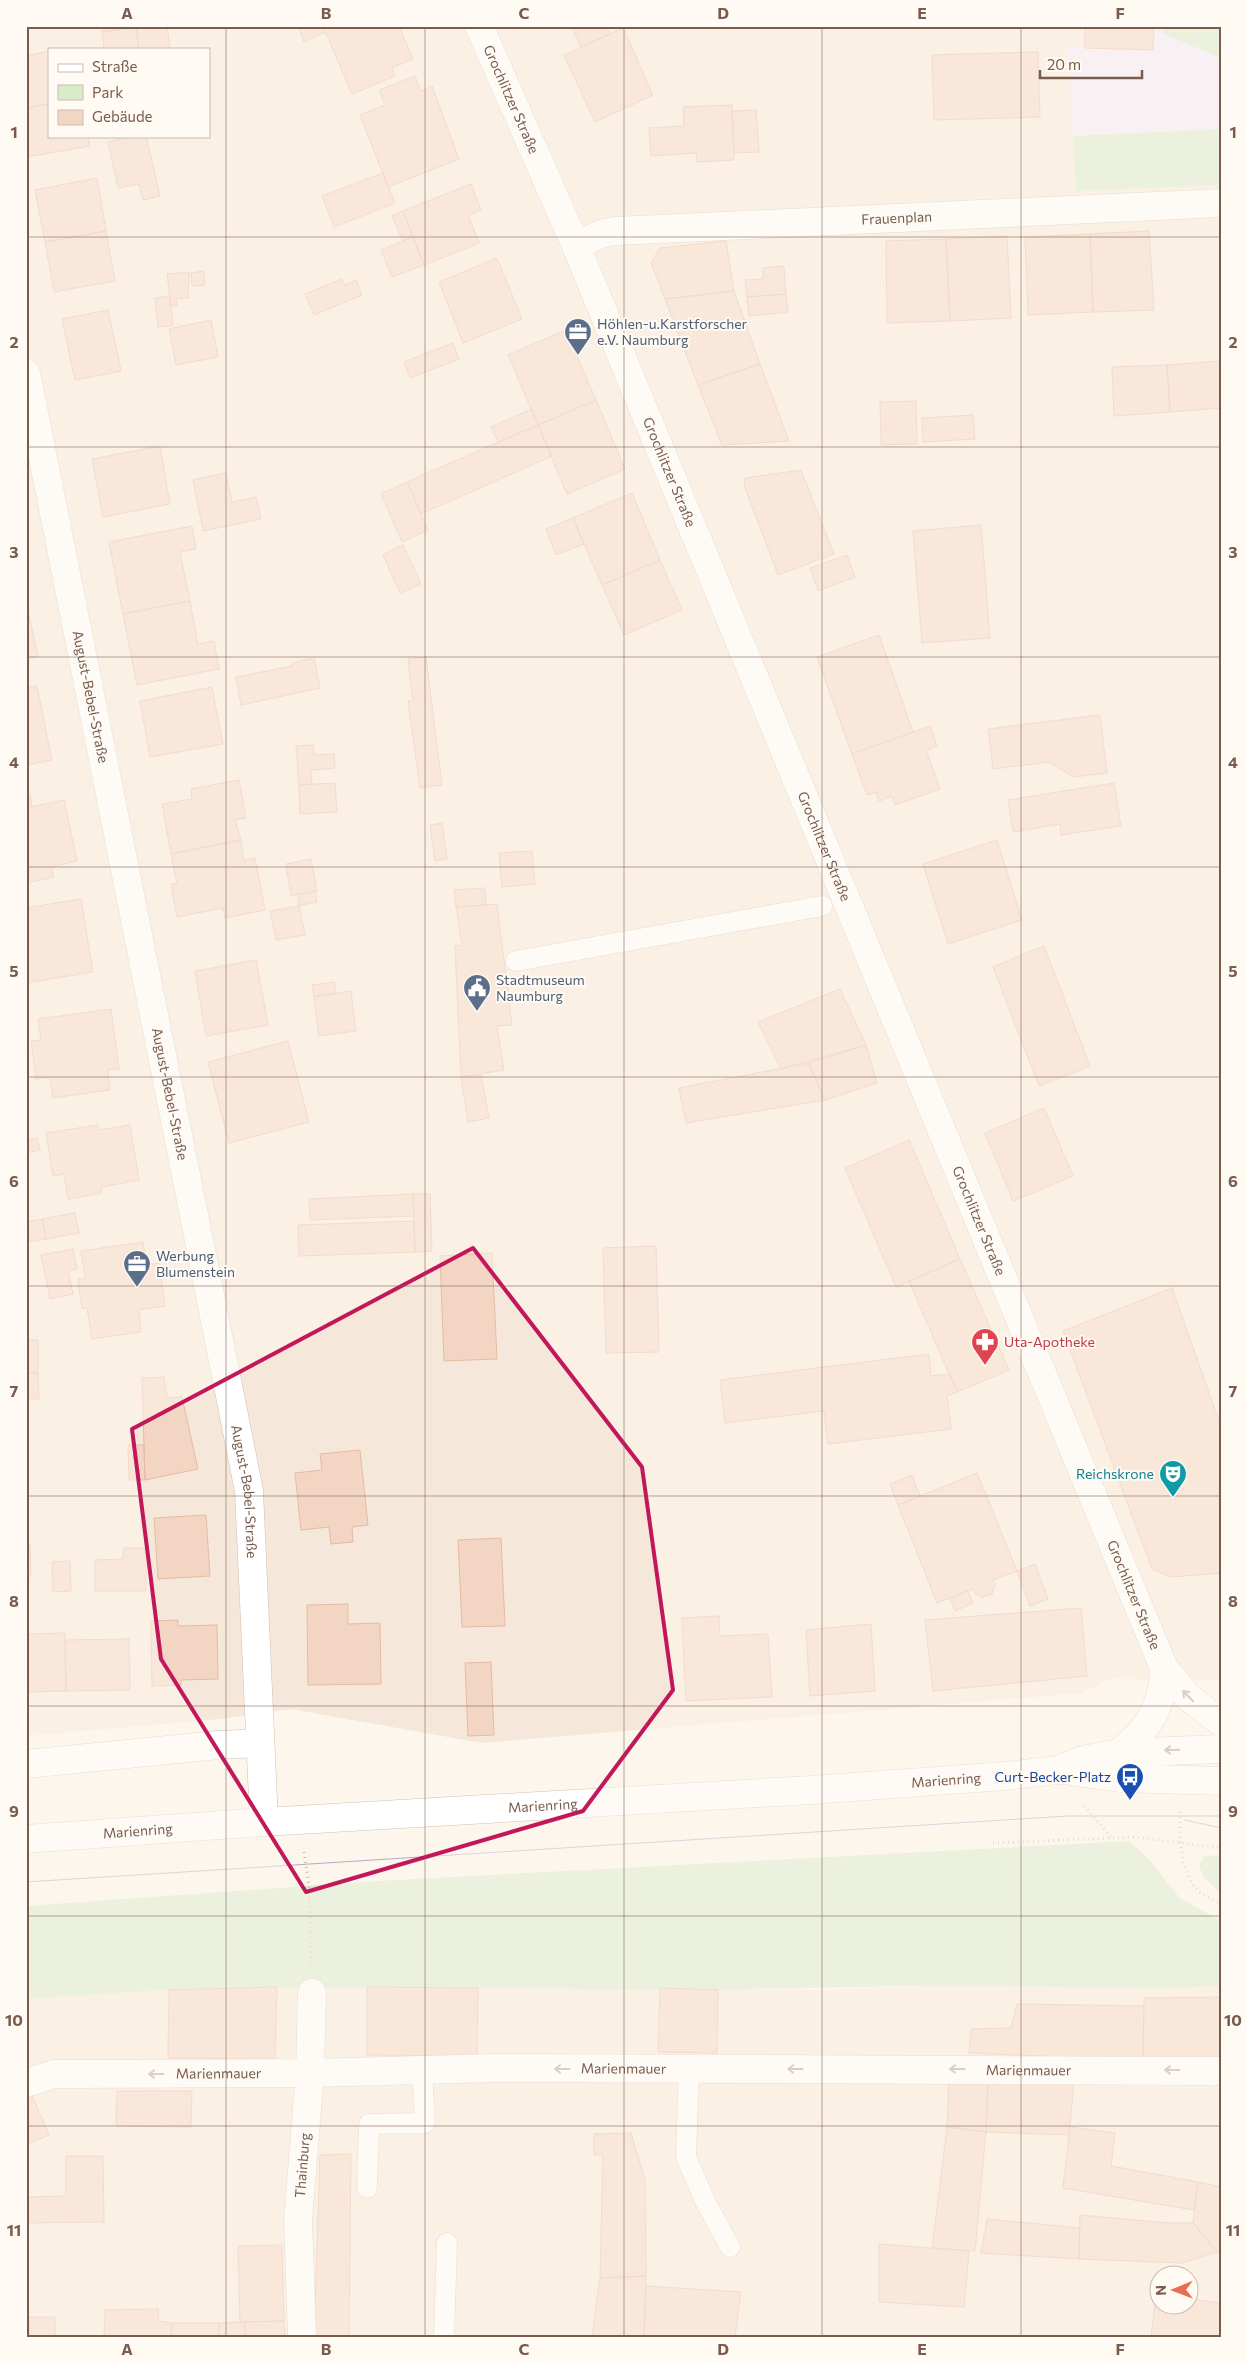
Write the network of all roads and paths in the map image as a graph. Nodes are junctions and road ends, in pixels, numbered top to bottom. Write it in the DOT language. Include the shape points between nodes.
graph roads {
  1 [pos="479,26"];
  2 [pos="1221,203"];
  3 [pos="576,246"];
  4 [pos="26,372"];
  5 [pos="822,906"];
  6 [pos="516,961"];
  7 [pos="1164,1668"];
  8 [pos="1218,1721"];
  9 [pos="260,1743"];
  10 [pos="1221,1749"];
  11 [pos="1119,1753"];
  12 [pos="26,1764"];
  13 [pos="1058,1770"];
  14 [pos="1221,1781"];
  15 [pos="264,1822"];
  16 [pos="26,1839"];
  17 [pos="1180,1842"];
  18 [pos="993,1843"];
  19 [pos="1221,1848"];
  20 [pos="307,1880"];
  21 [pos="1221,1904"];
  22 [pos="312,1993"];
  23 [pos="689,2069"];
  24 [pos="422,2070"];
  25 [pos="1221,2070"];
  26 [pos="310,2073"];
  27 [pos="26,2084"];
  28 [pos="367,2188"];
  29 [pos="447,2242"];
  30 [pos="730,2247"];
  31 [pos="302,2337"];
  32 [pos="444,2337"];
  1 -- 3 [label="street, Grochlitzer Straße"];
  2 -- 3 [label="street, Frauenplan" via="615,231"];
  3 -- 7 [label="street, Grochlitzer Straße"];
  4 -- 9 [label="street, August-Bebel-Straße" via="249,1491"];
  5 -- 6 [label="lane"];
  8 -- 7 [label="street, Grochlitzer Straße, one-way" via="1189,1698"];
  7 -- 11 [label="street, Grochlitzer Straße" via="1161,1696 1154,1714 1142,1732"];
  9 -- 12 [label="street"];
  9 -- 15 [label="street, August-Bebel-Straße"];
  10 -- 11 [label="street, one-way"];
  11 -- 13 [label="street" via="1083,1760"];
  13 -- 14 [label="street" via="1120,1778"];
  13 -- 15 [label="street, Marienring" via="812,1790"];
  15 -- 16 [label="street, Marienring"];
  17 -- 18 [label="path" via="1135,1837"];
  17 -- 19 [label="path"];
  17 -- 21 [label="path" via="1189,1876 1197,1890"];
  20 -- 22 [label="path"];
  22 -- 26 [label="street, Thainburg"];
  23 -- 24 [label="street, Marienmauer, one-way"];
  25 -- 23 [label="street, Marienmauer, one-way"];
  23 -- 30 [label="lane" via="686,2156"];
  24 -- 26 [label="street, Marienmauer"];
  24 -- 28 [label="lane" via="425,2123 369,2124"];
  26 -- 27 [label="street, Marienmauer, one-way" via="54,2074"];
  26 -- 31 [label="street, Thainburg" via="298,2218"];
  29 -- 32 [label="lane"];
}
